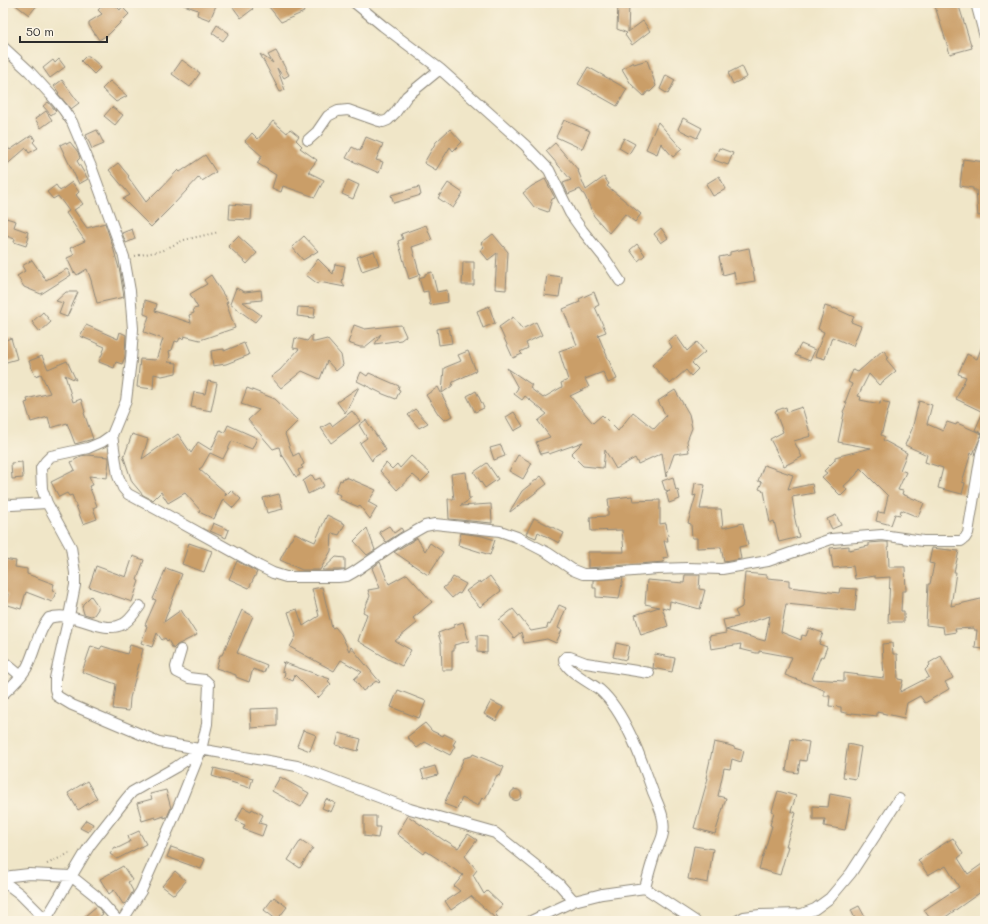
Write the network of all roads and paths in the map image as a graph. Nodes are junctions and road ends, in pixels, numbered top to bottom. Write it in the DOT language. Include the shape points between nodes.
graph roads {
  1 [pos="355,3"];
  2 [pos="976,3"];
  3 [pos="985,37"];
  4 [pos="3,47"];
  5 [pos="440,69"];
  6 [pos="308,140"];
  7 [pos="219,232"];
  8 [pos="124,257"];
  9 [pos="620,281"];
  10 [pos="112,435"];
  11 [pos="985,441"];
  12 [pos="47,503"];
  13 [pos="3,504"];
  14 [pos="140,606"];
  15 [pos="69,616"];
  16 [pos="181,650"];
  17 [pos="3,661"];
  18 [pos="649,673"];
  19 [pos="21,676"];
  20 [pos="3,694"];
  21 [pos="201,750"];
  22 [pos="899,799"];
  23 [pos="90,845"];
  24 [pos="46,865"];
  25 [pos="71,876"];
  26 [pos="3,878"];
  27 [pos="3,881"];
  28 [pos="645,888"];
  29 [pos="574,901"];
  30 [pos="46,920"];
  31 [pos="118,921"];
  32 [pos="122,921"];
  33 [pos="531,921"];
  34 [pos="695,921"];
  35 [pos="737,921"];
  1 -- 5 [label="street"];
  2 -- 3 [label="street"];
  4 -- 8 [label="street" via="64,109 72,122"];
  5 -- 6 [label="street" via="407,96 388,120 378,121 348,110 338,111 328,116"];
  5 -- 9 [label="street" via="525,145 548,170 570,213"];
  7 -- 8 [label="path" via="184,240 161,251"];
  8 -- 10 [label="street" via="133,329 131,360 126,400"];
  10 -- 11 [label="street" via="118,476 123,488 132,497 273,573 286,576 338,577 347,576 402,539 425,526 435,524 500,531 548,553 583,574 687,568 722,569 768,561 831,539 882,535 923,541 961,541 968,533"];
  10 -- 12 [label="street" via="94,446 51,456 46,461 41,470 42,489"];
  12 -- 13 [label="street"];
  12 -- 15 [label="street" via="72,553 75,584"];
  14 -- 15 [label="street" via="127,622 111,627"];
  15 -- 19 [label="street" via="51,617 48,620"];
  15 -- 21 [label="street" via="55,678 57,696 152,740"];
  16 -- 21 [label="street" via="177,672 189,678 205,680 209,684 207,724"];
  17 -- 19 [label="street"];
  18 -- 28 [label="street" via="586,663 570,657 564,659 570,670 600,690 622,720 635,745 662,818 663,832"];
  19 -- 20 [label="street"];
  21 -- 23 [label="street" via="132,792"];
  21 -- 29 [label="street" via="297,766 410,809 495,834 559,884"];
  21 -- 32 [label="street" via="141,891"];
  22 -- 35 [label="street" via="851,873 830,898 815,909 802,914 760,915 744,917"];
  23 -- 24 [label="path"];
  23 -- 25 [label="street"];
  25 -- 26 [label="street" via="29,874"];
  25 -- 30 [label="street"];
  25 -- 31 [label="street" via="96,896"];
  27 -- 30 [label="street"];
  28 -- 29 [label="street"];
  28 -- 34 [label="street"];
  29 -- 33 [label="street"];
}
